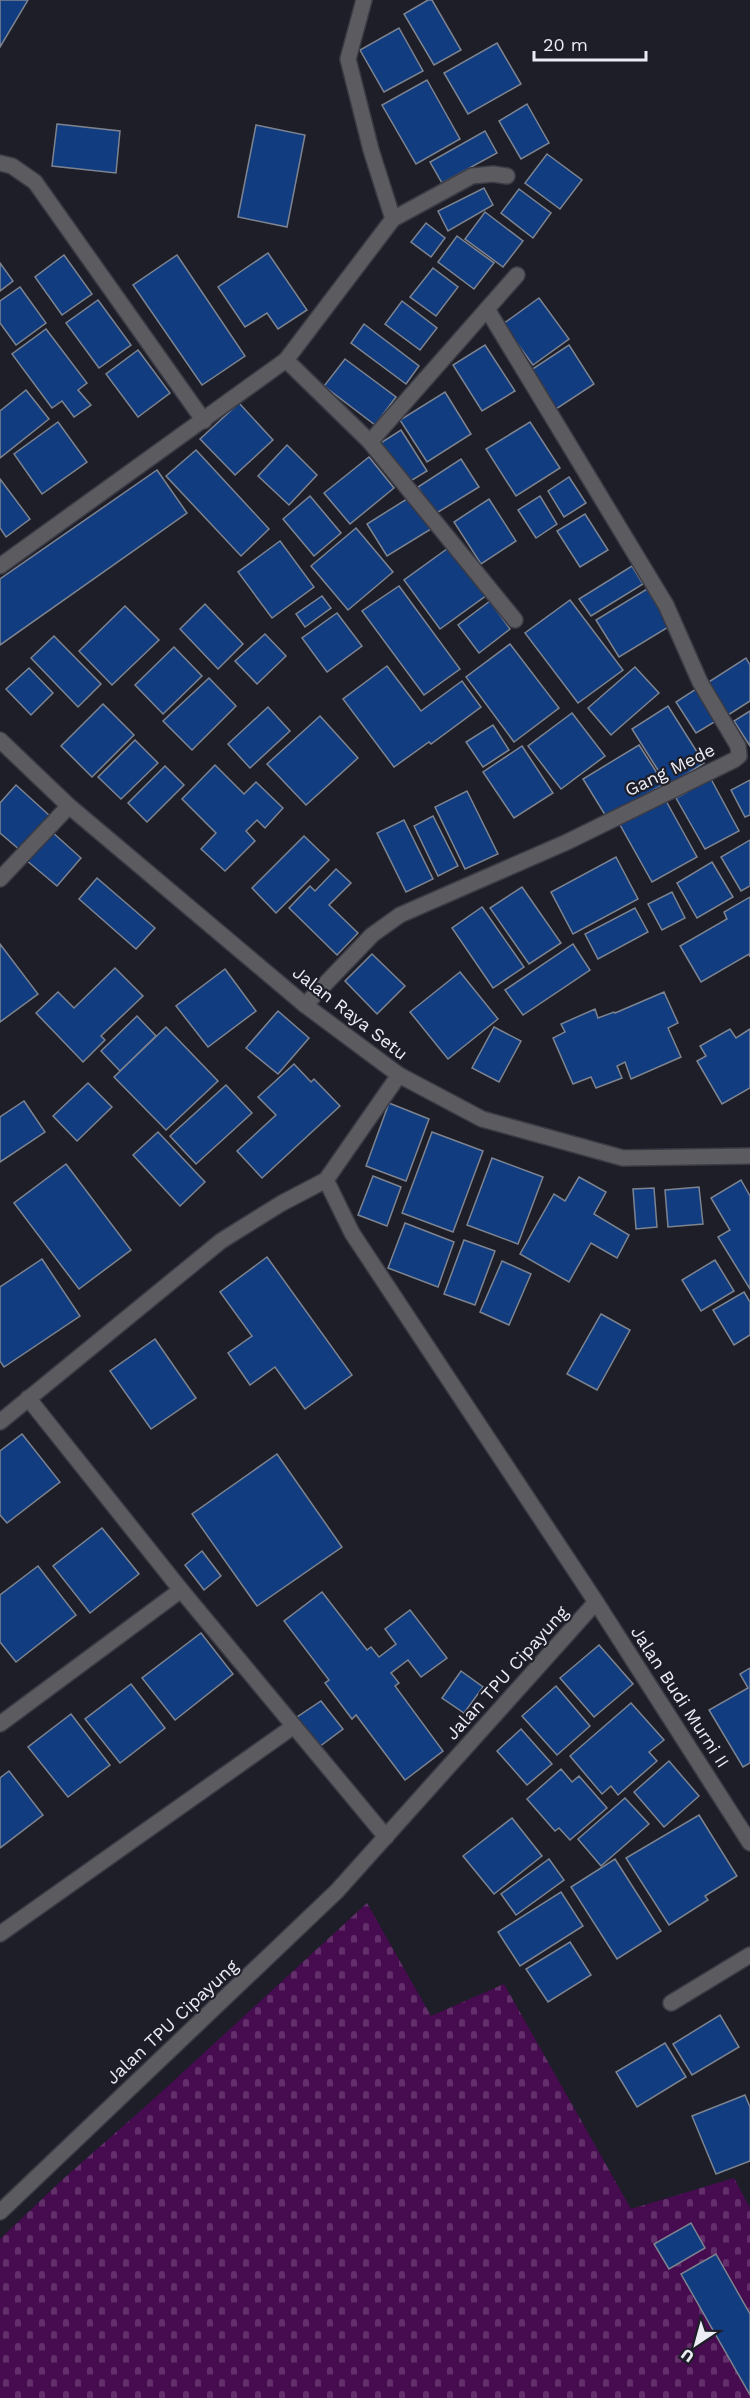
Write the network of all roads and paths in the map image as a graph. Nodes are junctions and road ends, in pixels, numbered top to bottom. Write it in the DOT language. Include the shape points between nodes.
graph roads {
  1 [pos="364,0"];
  2 [pos="0,163"];
  3 [pos="507,176"];
  4 [pos="393,219"];
  5 [pos="517,275"];
  6 [pos="487,309"];
  7 [pos="286,360"];
  8 [pos="204,421"];
  9 [pos="370,442"];
  10 [pos="0,566"];
  11 [pos="515,620"];
  12 [pos="0,740"];
  13 [pos="69,806"];
  14 [pos="0,879"];
  15 [pos="305,1005"];
  16 [pos="399,1075"];
  17 [pos="750,1156"];
  18 [pos="326,1180"];
  19 [pos="28,1398"];
  20 [pos="0,1422"];
  21 [pos="181,1590"];
  22 [pos="596,1602"];
  23 [pos="0,1724"];
  24 [pos="294,1725"];
  25 [pos="386,1837"];
  26 [pos="750,1843"];
  27 [pos="0,1934"];
  28 [pos="750,1955"];
  29 [pos="671,2003"];
  30 [pos="0,2212"];
  1 -- 4 [label="street" via="348,59"];
  2 -- 8 [label="street" via="12,166 35,182"];
  3 -- 4 [label="street" via="472,176"];
  4 -- 7 [label="street"];
  5 -- 6 [label="street"];
  6 -- 9 [label="street"];
  6 -- 15 [label="street, Gang Mede" via="666,605 700,682 738,746 739,756 567,842 400,915 372,935"];
  7 -- 8 [label="street"];
  7 -- 9 [label="street"];
  8 -- 10 [label="street"];
  9 -- 11 [label="street"];
  12 -- 13 [label="street, Jalan Raya Setu"];
  13 -- 14 [label="street"];
  13 -- 15 [label="street, Jalan Raya Setu"];
  15 -- 16 [label="street, Jalan Raya Setu"];
  16 -- 17 [label="street, Jalan Raya Setu" via="482,1119 623,1158"];
  16 -- 18 [label="street"];
  18 -- 19 [label="street" via="221,1241"];
  18 -- 22 [label="street" via="352,1233"];
  19 -- 20 [label="street"];
  19 -- 21 [label="street"];
  21 -- 23 [label="street"];
  21 -- 24 [label="street"];
  22 -- 25 [label="street, Jalan TPU Cipayung"];
  22 -- 26 [label="street, Jalan Budi Murni II"];
  24 -- 25 [label="street"];
  24 -- 27 [label="street"];
  25 -- 30 [label="street, Jalan TPU Cipayung" via="338,1891"];
  28 -- 29 [label="street"];
}
